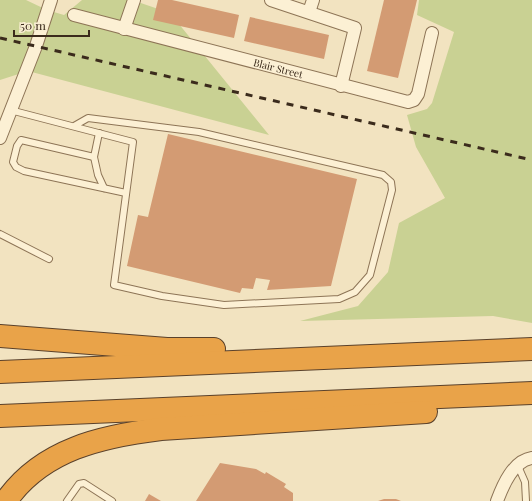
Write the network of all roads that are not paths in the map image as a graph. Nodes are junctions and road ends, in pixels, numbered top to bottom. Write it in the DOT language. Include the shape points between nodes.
graph roads {
  1 [pos="51,0"];
  2 [pos="134,0"];
  3 [pos="271,0"];
  4 [pos="312,0"];
  5 [pos="308,12"];
  6 [pos="74,16"];
  7 [pos="124,30"];
  8 [pos="432,33"];
  9 [pos="341,86"];
  10 [pos="10,110"];
  11 [pos="2,125"];
  12 [pos="74,126"];
  13 [pos="99,133"];
  14 [pos="0,138"];
  15 [pos="94,157"];
  16 [pos="104,188"];
  17 [pos="126,193"];
  18 [pos="0,234"];
  19 [pos="49,259"];
  20 [pos="0,336"];
  21 [pos="532,349"];
  22 [pos="267,361"];
  23 [pos="0,372"];
  24 [pos="532,393"];
  25 [pos="490,395"];
  26 [pos="0,416"];
  27 [pos="532,458"];
  28 [pos="518,466"];
  29 [pos="6,501"];
  30 [pos="67,501"];
  31 [pos="112,501"];
  32 [pos="497,501"];
  33 [pos="526,501"];
  1 -- 10 [label="street" via="36,46"];
  2 -- 7 [label="street"];
  3 -- 5 [label="street"];
  4 -- 5 [label="street"];
  5 -- 9 [label="street" via="355,28"];
  6 -- 7 [label="street, Blair Street"];
  7 -- 9 [label="street, Blair Street"];
  8 -- 9 [label="street, Blair Street" via="418,94 414,100 408,102"];
  10 -- 11 [label="street"];
  10 -- 12 [label="lane"];
  11 -- 14 [label="street"];
  12 -- 13 [label="lane"];
  12 -- 17 [label="lane" via="88,118 199,132 383,175 393,186 370,275 355,292 339,299 224,305 162,296 114,285"];
  13 -- 15 [label="lane"];
  13 -- 17 [label="lane" via="133,142"];
  15 -- 16 [label="lane"];
  15 -- 16 [label="lane" via="22,140 17,146 13,162 24,171"];
  16 -- 17 [label="lane"];
  18 -- 19 [label="lane"];
  20 -- 22 [label="highway" via="167,349 230,349"];
  21 -- 22 [label="highway"];
  22 -- 23 [label="highway"];
  24 -- 25 [label="highway"];
  25 -- 26 [label="highway"];
  25 -- 29 [label="highway" via="469,410 161,429 104,438 81,445 40,467 27,477"];
  27 -- 28 [label="street"];
  28 -- 32 [label="street" via="503,485"];
  28 -- 33 [label="lane" via="525,482"];
  30 -- 31 [label="lane" via="78,484 84,483"];
}
